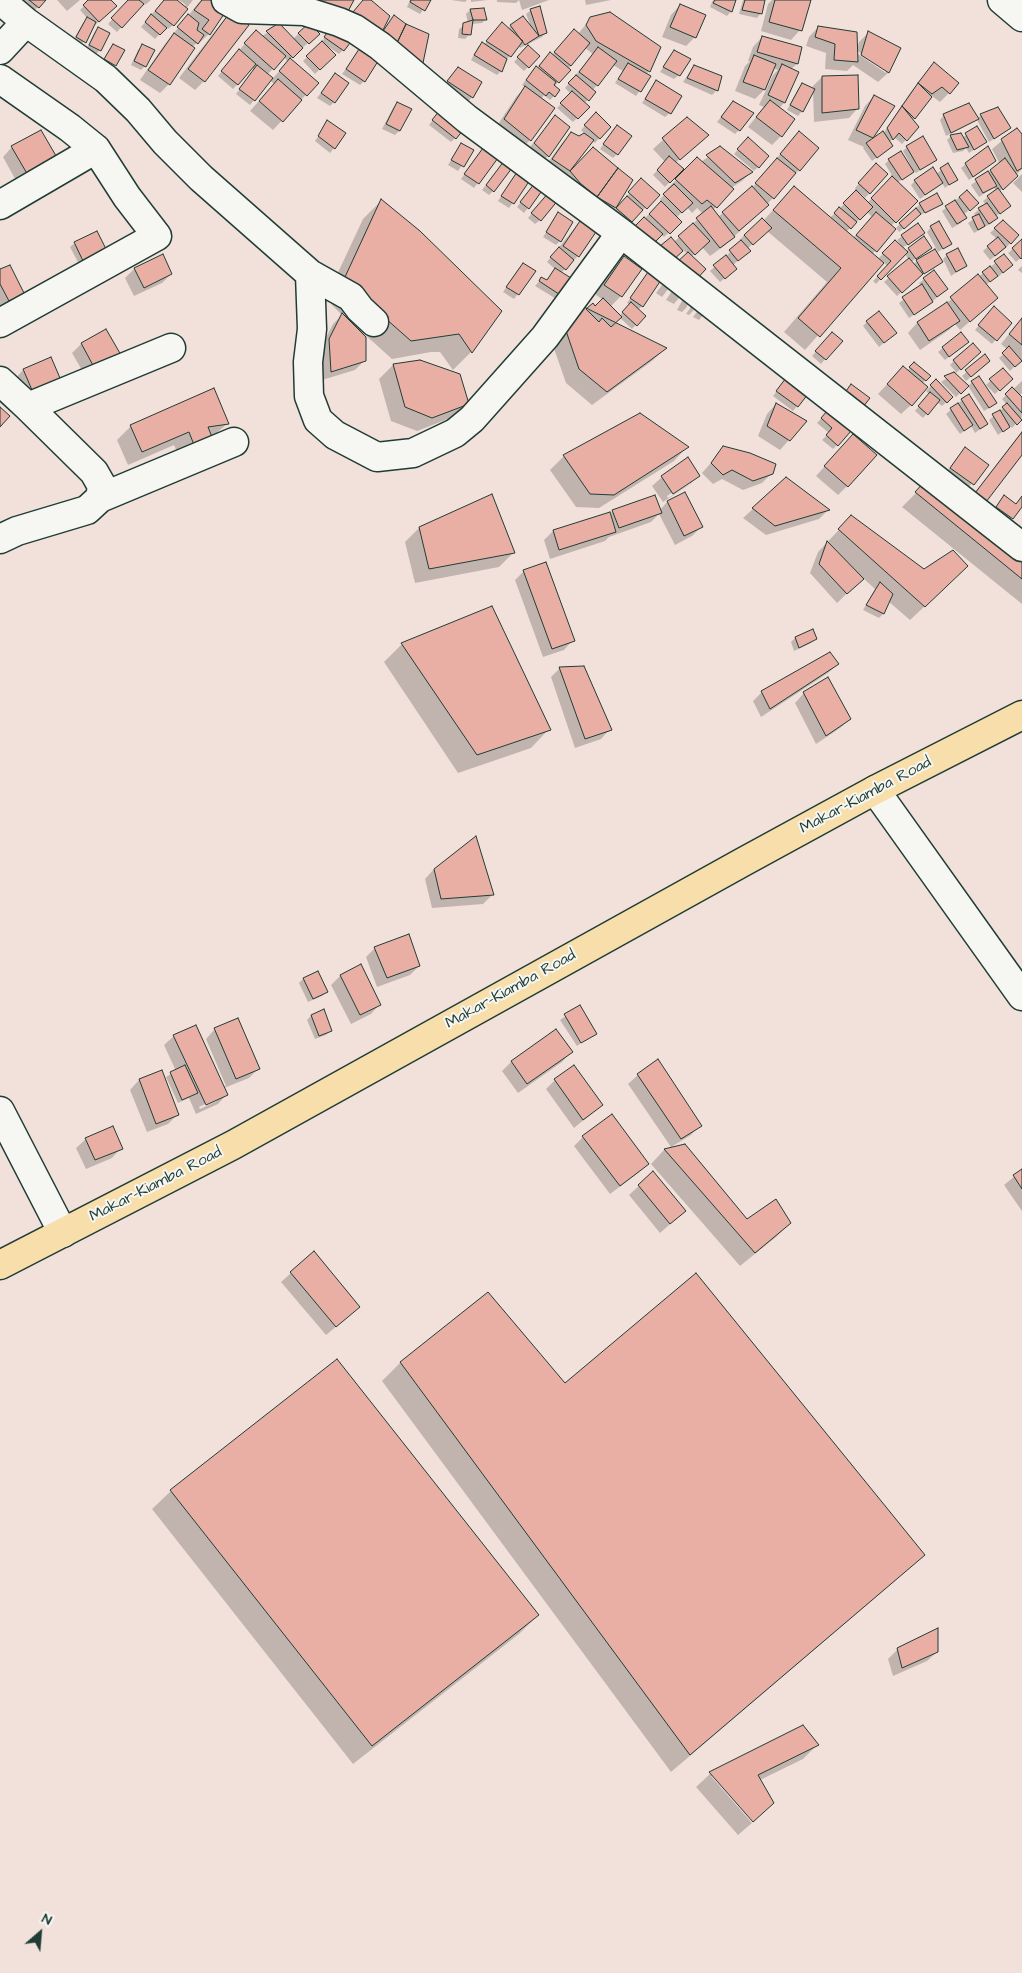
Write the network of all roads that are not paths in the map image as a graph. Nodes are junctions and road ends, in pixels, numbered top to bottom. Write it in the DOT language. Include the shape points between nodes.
graph roads {
  1 [pos="0,0"];
  2 [pos="226,0"];
  3 [pos="1002,0"];
  4 [pos="1022,17"];
  5 [pos="26,22"];
  6 [pos="0,50"];
  7 [pos="3,84"];
  8 [pos="96,149"];
  9 [pos="0,205"];
  10 [pos="621,233"];
  11 [pos="310,274"];
  12 [pos="374,322"];
  13 [pos="0,323"];
  14 [pos="171,348"];
  15 [pos="0,381"];
  16 [pos="28,407"];
  17 [pos="234,442"];
  18 [pos="100,498"];
  19 [pos="0,539"];
  20 [pos="1022,547"];
  21 [pos="1022,715"];
  22 [pos="875,790"];
  23 [pos="1022,996"];
  24 [pos="0,1111"];
  25 [pos="62,1233"];
  26 [pos="0,1266"];
  1 -- 5 [label="street"];
  2 -- 10 [label="street" via="242,9 304,11 355,29 467,119"];
  3 -- 4 [label="street"];
  5 -- 6 [label="street"];
  5 -- 11 [label="street" via="106,79 201,178"];
  7 -- 8 [label="street"];
  8 -- 9 [label="street"];
  8 -- 13 [label="street" via="157,236"];
  10 -- 11 [label="street" via="545,337 472,419 455,432 413,454 377,457 336,435 318,420 309,396"];
  10 -- 20 [label="street"];
  11 -- 12 [label="street" via="351,297"];
  14 -- 16 [label="street"];
  15 -- 16 [label="street"];
  16 -- 18 [label="street" via="94,472 102,486"];
  17 -- 18 [label="street"];
  18 -- 19 [label="street" via="86,510"];
  21 -- 22 [label="main road, Makar-Kiamba Road"];
  22 -- 23 [label="street"];
  22 -- 25 [label="main road, Makar-Kiamba Road" via="233,1145"];
  24 -- 25 [label="street"];
  25 -- 26 [label="main road, Makar-Kiamba Road"];
}
